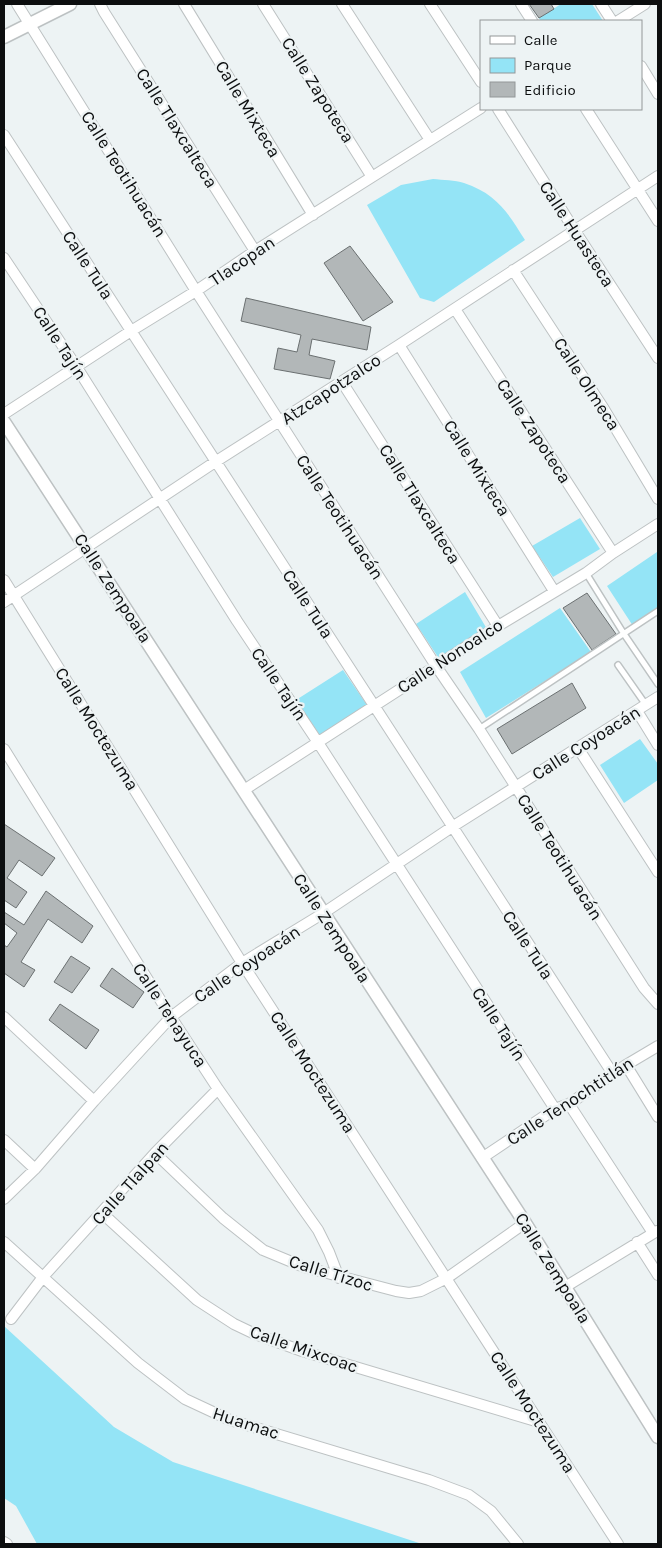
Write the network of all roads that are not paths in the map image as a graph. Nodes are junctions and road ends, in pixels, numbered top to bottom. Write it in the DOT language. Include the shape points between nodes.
graph roads {
  1 [pos="17,4"];
  2 [pos="70,4"];
  3 [pos="100,4"];
  4 [pos="184,4"];
  5 [pos="263,4"];
  6 [pos="342,4"];
  7 [pos="430,4"];
  8 [pos="521,4"];
  9 [pos="601,4"];
  10 [pos="645,4"];
  11 [pos="531,20"];
  12 [pos="611,20"];
  13 [pos="620,20"];
  14 [pos="31,24"];
  15 [pos="4,37"];
  16 [pos="642,68"];
  17 [pos="480,80"];
  18 [pos="658,94"];
  19 [pos="480,109"];
  20 [pos="499,110"];
  21 [pos="587,110"];
  22 [pos="4,135"];
  23 [pos="430,140"];
  24 [pos="658,176"];
  25 [pos="372,177"];
  26 [pos="638,189"];
  27 [pos="313,215"];
  28 [pos="658,220"];
  29 [pos="575,231"];
  30 [pos="255,251"];
  31 [pos="4,258"];
  32 [pos="513,270"];
  33 [pos="196,291"];
  34 [pos="455,309"];
  35 [pos="131,331"];
  36 [pos="399,345"];
  37 [pos="658,358"];
  38 [pos="76,366"];
  39 [pos="342,382"];
  40 [pos="4,414"];
  41 [pos="4,422"];
  42 [pos="279,422"];
  43 [pos="216,462"];
  44 [pos="158,499"];
  45 [pos="658,499"];
  46 [pos="658,524"];
  47 [pos="86,546"];
  48 [pos="614,553"];
  49 [pos="586,573"];
  50 [pos="4,580"];
  51 [pos="554,591"];
  52 [pos="14,595"];
  53 [pos="4,602"];
  54 [pos="658,612"];
  55 [pos="498,626"];
  56 [pos="624,634"];
  57 [pos="618,665"];
  58 [pos="436,666"];
  59 [pos="658,684"];
  60 [pos="658,697"];
  61 [pos="375,705"];
  62 [pos="646,705"];
  63 [pos="637,711"];
  64 [pos="479,729"];
  65 [pos="317,742"];
  66 [pos="658,745"];
  67 [pos="578,748"];
  68 [pos="4,750"];
  69 [pos="516,787"];
  70 [pos="244,790"];
  71 [pos="452,827"];
  72 [pos="397,865"];
  73 [pos="658,872"];
  74 [pos="322,914"];
  75 [pos="242,963"];
  76 [pos="658,1004"];
  77 [pos="4,1017"];
  78 [pos="171,1017"];
  79 [pos="658,1046"];
  80 [pos="626,1064"];
  81 [pos="613,1074"];
  82 [pos="218,1089"];
  83 [pos="94,1100"];
  84 [pos="569,1104"];
  85 [pos="555,1109"];
  86 [pos="658,1117"];
  87 [pos="4,1140"];
  88 [pos="155,1154"];
  89 [pos="482,1158"];
  90 [pos="35,1169"];
  91 [pos="4,1199"];
  92 [pos="102,1213"];
  93 [pos="524,1223"];
  94 [pos="656,1232"];
  95 [pos="4,1242"];
  96 [pos="637,1242"];
  97 [pos="658,1275"];
  98 [pos="43,1277"];
  99 [pos="338,1278"];
  100 [pos="447,1278"];
  101 [pos="565,1287"];
  102 [pos="11,1319"];
  103 [pos="539,1422"];
  104 [pos="658,1437"];
  105 [pos="4,1542"];
  106 [pos="7,1544"];
  107 [pos="518,1544"];
  108 [pos="618,1544"];
  1 -- 14 [label="street, Calle Teotihuacán"];
  2 -- 14 [label="street"];
  3 -- 30 [label="street, Calle Tlaxcalteca"];
  4 -- 27 [label="street, Calle Mixteca"];
  5 -- 25 [label="street, Calle Zapoteca"];
  6 -- 23 [label="street"];
  7 -- 17 [label="street"];
  8 -- 11 [label="street"];
  9 -- 12 [label="street"];
  10 -- 13 [label="street"];
  14 -- 15 [label="street"];
  14 -- 33 [label="street, Calle Teotihuacán"];
  16 -- 18 [label="street"];
  19 -- 23 [label="street, Tlacopan"];
  20 -- 29 [label="street, Calle Huasteca"];
  21 -- 26 [label="street"];
  22 -- 35 [label="street, Calle Tula"];
  23 -- 25 [label="street, Tlacopan"];
  24 -- 26 [label="street, Atzcapotzalco"];
  25 -- 27 [label="street, Tlacopan"];
  26 -- 28 [label="street"];
  26 -- 29 [label="street, Atzcapotzalco"];
  27 -- 30 [label="street, Tlacopan"];
  29 -- 32 [label="street, Atzcapotzalco"];
  29 -- 37 [label="street, Calle Huasteca"];
  30 -- 33 [label="street, Tlacopan"];
  31 -- 38 [label="street, Calle Tajín"];
  32 -- 34 [label="street, Atzcapotzalco"];
  32 -- 45 [label="street, Calle Olmeca" via="604,409"];
  33 -- 35 [label="street, Tlacopan"];
  33 -- 42 [label="street, Calle Teotihuacán"];
  34 -- 36 [label="street, Atzcapotzalco"];
  34 -- 48 [label="street, Calle Zapoteca"];
  35 -- 38 [label="street, Tlacopan"];
  35 -- 43 [label="street, Calle Tula"];
  36 -- 39 [label="street, Atzcapotzalco"];
  36 -- 51 [label="street, Calle Mixteca"];
  38 -- 40 [label="street, Tlacopan"];
  38 -- 44 [label="street, Calle Tajín"];
  39 -- 42 [label="street, Atzcapotzalco"];
  39 -- 55 [label="street, Calle Tlaxcalteca"];
  41 -- 47 [label="street, Calle Zempoala"];
  42 -- 43 [label="street, Atzcapotzalco"];
  42 -- 58 [label="street, Calle Teotihuacán"];
  43 -- 44 [label="street, Atzcapotzalco"];
  43 -- 61 [label="street, Calle Tula"];
  44 -- 47 [label="street, Atzcapotzalco"];
  44 -- 65 [label="street, Calle Tajín"];
  46 -- 48 [label="street, Calle Nonoalco"];
  47 -- 52 [label="street, Atzcapotzalco"];
  47 -- 70 [label="street, Calle Zempoala"];
  48 -- 49 [label="street, Calle Nonoalco"];
  49 -- 51 [label="street, Calle Nonoalco"];
  49 -- 56 [label="lane"];
  50 -- 52 [label="street, Calle Moctezuma"];
  51 -- 55 [label="street, Calle Nonoalco"];
  52 -- 53 [label="street, Atzcapotzalco"];
  52 -- 75 [label="street, Calle Moctezuma"];
  54 -- 56 [label="lane"];
  55 -- 58 [label="street, Calle Nonoalco"];
  56 -- 59 [label="lane"];
  56 -- 64 [label="lane"];
  57 -- 62 [label="lane"];
  58 -- 61 [label="street, Calle Nonoalco"];
  58 -- 64 [label="street, Calle Teotihuacán"];
  60 -- 62 [label="street, Calle Coyoacán"];
  61 -- 65 [label="street, Calle Nonoalco"];
  61 -- 71 [label="street, Calle Tula"];
  62 -- 63 [label="street, Calle Coyoacán"];
  63 -- 66 [label="street"];
  63 -- 67 [label="street, Calle Coyoacán"];
  64 -- 69 [label="street, Calle Teotihuacán"];
  65 -- 70 [label="street, Calle Nonoalco"];
  65 -- 72 [label="street, Calle Tajín"];
  67 -- 69 [label="street, Calle Coyoacán"];
  67 -- 73 [label="street"];
  68 -- 78 [label="street, Calle Tenayuca"];
  69 -- 71 [label="street, Calle Coyoacán"];
  69 -- 76 [label="street, Calle Teotihuacán" via="644,988"];
  70 -- 74 [label="street, Calle Zempoala"];
  71 -- 72 [label="street, Calle Coyoacán"];
  71 -- 81 [label="street, Calle Tula"];
  72 -- 74 [label="street, Calle Coyoacán"];
  72 -- 85 [label="street, Calle Tajín"];
  74 -- 75 [label="street, Calle Coyoacán"];
  74 -- 89 [label="street, Calle Zempoala"];
  75 -- 78 [label="street, Calle Coyoacán"];
  75 -- 100 [label="street, Calle Moctezuma"];
  77 -- 83 [label="street"];
  78 -- 82 [label="street, Calle Tenayuca"];
  78 -- 83 [label="street, Calle Coyoacán"];
  79 -- 80 [label="street, Calle Tenochtitlán"];
  80 -- 81 [label="street, Calle Tenochtitlán"];
  80 -- 86 [label="street"];
  81 -- 84 [label="street, Calle Tenochtitlán"];
  82 -- 88 [label="street, Calle Tlalpan"];
  82 -- 99 [label="street, Calle Tenayuca" via="318,1230"];
  83 -- 90 [label="street, Calle Coyoacán"];
  84 -- 85 [label="street, Calle Tenochtitlán"];
  84 -- 94 [label="street"];
  85 -- 89 [label="street, Calle Tenochtitlán"];
  87 -- 90 [label="street"];
  88 -- 92 [label="street, Calle Tlalpan"];
  88 -- 99 [label="street, Calle Tízoc" via="223,1218 263,1250 304,1268"];
  89 -- 93 [label="street, Calle Zempoala"];
  90 -- 91 [label="street, Calle Coyoacán"];
  92 -- 98 [label="street, Calle Tlalpan"];
  92 -- 103 [label="street, Calle Mixcoac" via="197,1300 248,1330 302,1351"];
  93 -- 100 [label="street, Calle Tízoc"];
  93 -- 101 [label="street, Calle Zempoala"];
  94 -- 96 [label="street"];
  95 -- 98 [label="street, Huamac"];
  96 -- 97 [label="street"];
  96 -- 101 [label="street"];
  98 -- 102 [label="street, Calle Tlalpan"];
  98 -- 107 [label="street, Huamac" via="138,1363 184,1399 230,1420 469,1494 491,1512"];
  99 -- 100 [label="street, Calle Tízoc" via="409,1293 421,1291"];
  100 -- 103 [label="street, Calle Moctezuma"];
  101 -- 104 [label="street, Calle Zempoala"];
  103 -- 108 [label="street, Calle Moctezuma"];
  105 -- 106 [label="street"];
}
